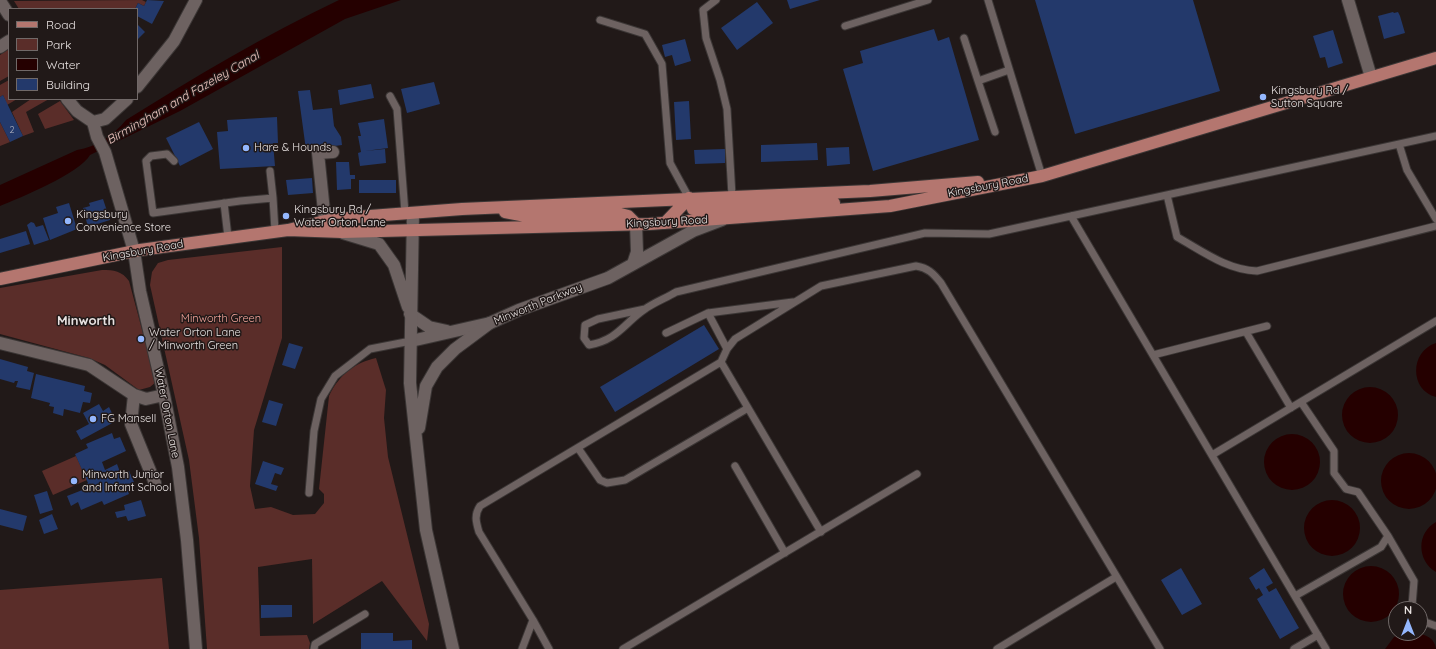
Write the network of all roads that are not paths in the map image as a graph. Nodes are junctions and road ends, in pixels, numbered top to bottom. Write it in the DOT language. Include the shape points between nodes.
graph roads {
  1 [pos="196,0"];
  2 [pos="716,0"];
  3 [pos="928,0"];
  4 [pos="988,0"];
  5 [pos="1348,0"];
  6 [pos="0,1"];
  7 [pos="8,13"];
  8 [pos="600,20"];
  9 [pos="845,26"];
  10 [pos="964,38"];
  11 [pos="1436,58"];
  12 [pos="1009,70"];
  13 [pos="1372,77"];
  14 [pos="978,81"];
  15 [pos="138,86"];
  16 [pos="390,96"];
  17 [pos="68,100"];
  18 [pos="126,100"];
  19 [pos="94,122"];
  20 [pos="995,132"];
  21 [pos="1436,136"];
  22 [pos="1399,144"];
  23 [pos="333,152"];
  24 [pos="174,161"];
  25 [pos="270,170"];
  26 [pos="1042,176"];
  27 [pos="1167,195"];
  28 [pos="732,196"];
  29 [pos="272,198"];
  30 [pos="689,198"];
  31 [pos="224,203"];
  32 [pos="890,206"];
  33 [pos="488,208"];
  34 [pos="409,213"];
  35 [pos="1071,216"];
  36 [pos="724,219"];
  37 [pos="1436,220"];
  38 [pos="325,221"];
  39 [pos="665,223"];
  40 [pos="636,224"];
  41 [pos="1436,226"];
  42 [pos="288,230"];
  43 [pos="412,230"];
  44 [pos="275,232"];
  45 [pos="342,232"];
  46 [pos="228,237"];
  47 [pos="134,251"];
  48 [pos="633,264"];
  49 [pos="0,279"];
  50 [pos="796,302"];
  51 [pos="645,309"];
  52 [pos="708,313"];
  53 [pos="410,314"];
  54 [pos="1436,321"];
  55 [pos="490,323"];
  56 [pos="1267,326"];
  57 [pos="452,332"];
  58 [pos="1246,332"];
  59 [pos="666,333"];
  60 [pos="411,341"];
  61 [pos="0,343"];
  62 [pos="727,349"];
  63 [pos="1153,355"];
  64 [pos="721,362"];
  65 [pos="134,395"];
  66 [pos="164,395"];
  67 [pos="1301,402"];
  68 [pos="748,408"];
  69 [pos="1291,408"];
  70 [pos="417,442"];
  71 [pos="578,448"];
  72 [pos="1212,455"];
  73 [pos="735,466"];
  74 [pos="917,474"];
  75 [pos="155,482"];
  76 [pos="309,493"];
  77 [pos="821,532"];
  78 [pos="1388,536"];
  79 [pos="785,553"];
  80 [pos="1116,577"];
  81 [pos="1295,596"];
  82 [pos="1412,601"];
  83 [pos="365,614"];
  84 [pos="532,620"];
  85 [pos="1318,635"];
  86 [pos="196,649"];
  87 [pos="314,649"];
  88 [pos="453,649"];
  89 [pos="522,649"];
  90 [pos="549,649"];
  91 [pos="623,649"];
  92 [pos="997,649"];
  93 [pos="1160,649"];
  94 [pos="1294,649"];
  95 [pos="1326,649"];
  1 -- 15 [label="street" via="174,41"];
  2 -- 28 [label="lane" via="703,10 706,38 727,109"];
  3 -- 9 [label="lane"];
  4 -- 12 [label="lane"];
  5 -- 13 [label="street"];
  6 -- 7 [label="street"];
  8 -- 30 [label="lane" via="645,34 662,64 670,163"];
  10 -- 14 [label="lane"];
  11 -- 13 [label="main road, Kingsbury Road"];
  12 -- 14 [label="lane"];
  12 -- 26 [label="lane"];
  13 -- 26 [label="main road, Kingsbury Road"];
  14 -- 20 [label="lane"];
  16 -- 34 [label="lane" via="397,109"];
  17 -- 19 [label="street" via="77,112"];
  18 -- 19 [label="street" via="105,119"];
  19 -- 47 [label="street, Water Orton Lane"];
  21 -- 22 [label="lane"];
  22 -- 27 [label="lane"];
  22 -- 37 [label="lane" via="1407,170"];
  23 -- 38 [label="street" via="318,153"];
  24 -- 31 [label="lane" via="167,154 151,156 146,161 153,214"];
  25 -- 29 [label="lane"];
  26 -- 28 [label="main road, Kingsbury Road" via="870,191"];
  26 -- 32 [label="main road, Kingsbury Road"];
  27 -- 35 [label="lane"];
  27 -- 41 [label="lane" via="1177,237 1223,263 1243,270 1257,271"];
  28 -- 30 [label="main road, Kingsbury Road"];
  29 -- 31 [label="lane"];
  29 -- 44 [label="lane"];
  30 -- 32 [label="main road" via="693,210 832,203"];
  30 -- 33 [label="main road, Kingsbury Road"];
  30 -- 39 [label="main road"];
  31 -- 46 [label="lane"];
  32 -- 36 [label="main road, Kingsbury Road"];
  33 -- 34 [label="main road, Kingsbury Road"];
  33 -- 40 [label="main road" via="526,216 617,213 628,216"];
  34 -- 38 [label="main road, Kingsbury Road"];
  34 -- 43 [label="street, Minworth Parkway"];
  35 -- 51 [label="lane" via="989,234 925,233 676,292"];
  35 -- 63 [label="lane"];
  36 -- 39 [label="main road, Kingsbury Road"];
  36 -- 48 [label="street, Minworth Parkway" via="693,232"];
  38 -- 42 [label="main road, Kingsbury Road"];
  39 -- 40 [label="main road, Kingsbury Road"];
  40 -- 43 [label="main road, Kingsbury Road"];
  40 -- 48 [label="street" via="637,252"];
  42 -- 44 [label="main road, Kingsbury Road"];
  42 -- 45 [label="main road, Kingsbury Road"];
  43 -- 45 [label="main road, Kingsbury Road"];
  43 -- 53 [label="street, Minworth Parkway"];
  44 -- 46 [label="main road, Kingsbury Road"];
  45 -- 53 [label="street, Minworth Parkway" via="379,244 394,265"];
  46 -- 47 [label="main road, Kingsbury Road"];
  47 -- 49 [label="main road, Kingsbury Road"];
  47 -- 66 [label="street, Water Orton Lane" via="140,290"];
  48 -- 55 [label="street, Minworth Parkway" via="608,278"];
  50 -- 52 [label="lane"];
  50 -- 62 [label="lane" via="735,339"];
  50 -- 80 [label="lane" via="821,286 916,266 933,273"];
  51 -- 51 [label="lane" via="603,343 589,345 584,338 585,325 591,322"];
  52 -- 59 [label="lane"];
  52 -- 62 [label="lane"];
  53 -- 57 [label="street" via="429,327"];
  53 -- 60 [label="street, Minworth Parkway"];
  54 -- 67 [label="lane"];
  55 -- 57 [label="street"];
  55 -- 70 [label="street, Minworth Parkway" via="437,366 426,386"];
  56 -- 58 [label="lane"];
  57 -- 60 [label="street"];
  58 -- 63 [label="lane"];
  58 -- 69 [label="lane"];
  60 -- 70 [label="street, Minworth Parkway" via="410,383"];
  60 -- 76 [label="lane" via="370,349 335,376 321,398 314,431"];
  61 -- 65 [label="street" via="88,366"];
  62 -- 64 [label="lane"];
  63 -- 72 [label="lane"];
  64 -- 68 [label="lane"];
  64 -- 71 [label="lane"];
  65 -- 66 [label="street" via="146,398"];
  65 -- 75 [label="street" via="130,424"];
  66 -- 86 [label="street, Water Orton Lane" via="178,467"];
  67 -- 69 [label="lane"];
  67 -- 78 [label="lane" via="1334,451 1334,473 1346,489 1358,492"];
  68 -- 71 [label="lane" via="625,480 607,483 600,480"];
  68 -- 77 [label="lane"];
  69 -- 72 [label="lane"];
  70 -- 88 [label="street, Minworth Parkway" via="426,530"];
  71 -- 84 [label="lane" via="480,506 476,512 475,521 479,532"];
  72 -- 81 [label="lane"];
  73 -- 79 [label="lane"];
  74 -- 77 [label="lane"];
  77 -- 79 [label="lane"];
  78 -- 81 [label="lane" via="1381,547"];
  78 -- 82 [label="lane" via="1414,581"];
  79 -- 91 [label="lane"];
  80 -- 92 [label="lane"];
  80 -- 93 [label="lane"];
  81 -- 85 [label="lane"];
  83 -- 87 [label="lane" via="315,644"];
  84 -- 89 [label="lane"];
  84 -- 90 [label="lane"];
  85 -- 94 [label="lane"];
  85 -- 95 [label="lane"];
}
